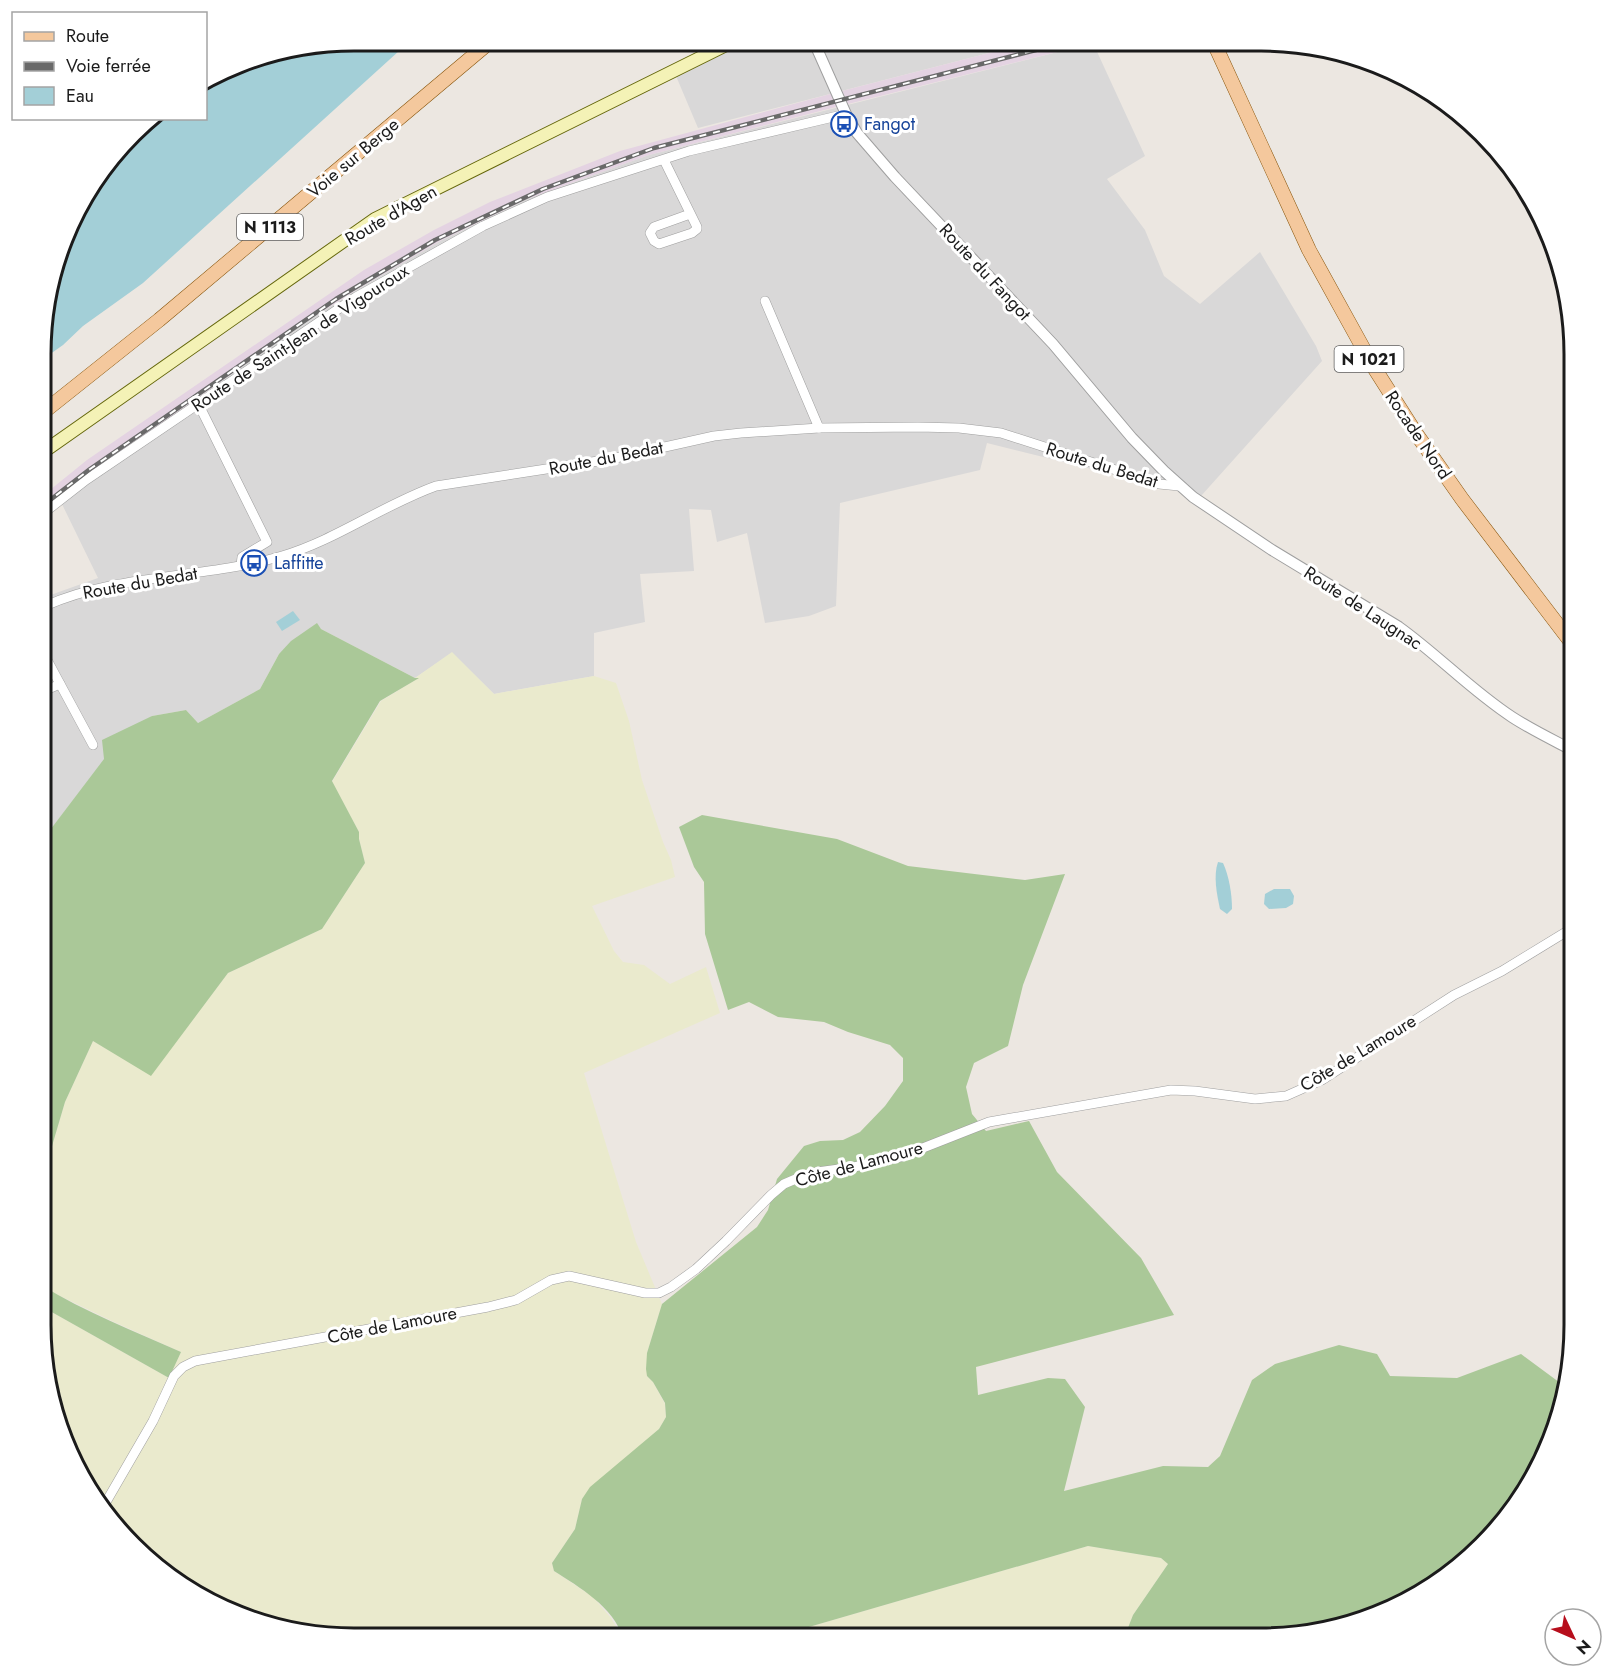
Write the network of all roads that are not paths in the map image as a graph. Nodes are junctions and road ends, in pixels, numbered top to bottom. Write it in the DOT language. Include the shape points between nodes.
graph roads {
  1 [pos="479,51"];
  2 [pos="714,51"];
  3 [pos="818,51"];
  4 [pos="1218,51"];
  5 [pos="846,114"];
  6 [pos="664,160"];
  7 [pos="690,214"];
  8 [pos="765,301"];
  9 [pos="198,403"];
  10 [pos="51,406"];
  11 [pos="819,428"];
  12 [pos="51,446"];
  13 [pos="1179,486"];
  14 [pos="51,507"];
  15 [pos="241,565"];
  16 [pos="51,604"];
  17 [pos="1564,633"];
  18 [pos="51,667"];
  19 [pos="60,684"];
  20 [pos="51,688"];
  21 [pos="93,745"];
  22 [pos="1564,746"];
  23 [pos="1564,933"];
  24 [pos="107,1501"];
  1 -- 10 [label="main road, Voie sur Berge / N 1113"];
  2 -- 12 [label="main road, Route d'Agen" via="375,219"];
  3 -- 5 [label="street, Route du Fangot"];
  4 -- 17 [label="main road, Rocade Nord / N 1021" via="1309,250 1373,366 1462,499"];
  5 -- 6 [label="street, Route de Saint-Jean de Vigouroux" via="715,144"];
  5 -- 13 [label="street, Route du Fangot" via="895,177 1053,344 1132,438"];
  6 -- 7 [label="street"];
  6 -- 9 [label="street, Route de Saint-Jean de Vigouroux" via="547,197 483,226 356,297"];
  7 -- 7 [label="street" via="697,227 695,231 659,244 654,241 650,233 654,227"];
  8 -- 11 [label="street"];
  9 -- 14 [label="street, Route de Saint-Jean de Vigouroux"];
  9 -- 15 [label="street" via="267,542 242,557"];
  11 -- 13 [label="street, Route du Bedat" via="959,428 1001,433 1159,484"];
  11 -- 15 [label="street, Route du Bedat" via="714,436 611,459 436,486 316,543"];
  13 -- 22 [label="street, Route de Laugnac" via="1272,550 1399,627 1513,718"];
  15 -- 16 [label="street, Route du Bedat" via="87,591"];
  18 -- 19 [label="street"];
  19 -- 20 [label="street"];
  19 -- 21 [label="street"];
  23 -- 24 [label="street, Côte de Lamoure" via="1454,995 1322,1080 1286,1096 1255,1099 1171,1090 1036,1112 989,1122 900,1157 817,1172 791,1181 771,1195 696,1269 659,1293 569,1276 550,1280 516,1300 495,1305 198,1360 174,1376"];
}
